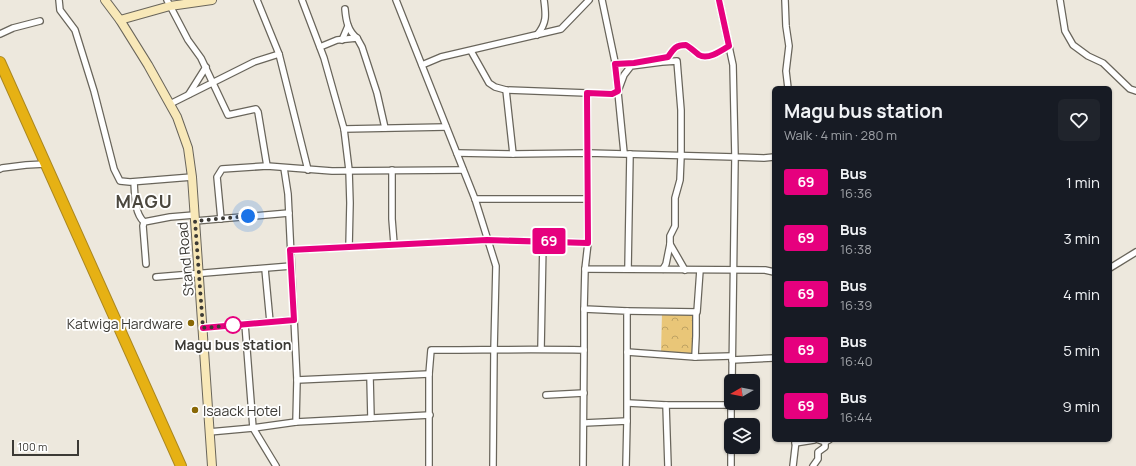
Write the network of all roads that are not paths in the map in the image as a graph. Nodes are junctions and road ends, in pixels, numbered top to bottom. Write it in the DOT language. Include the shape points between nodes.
graph roads {
  1 [pos="59,0"];
  2 [pos="105,0"];
  3 [pos="211,0"];
  4 [pos="257,0"];
  5 [pos="302,0"];
  6 [pos="396,0"];
  7 [pos="544,0"];
  8 [pos="588,0"];
  9 [pos="602,0"];
  10 [pos="719,0"];
  11 [pos="785,0"];
  12 [pos="1060,0"];
  13 [pos="168,3"];
  14 [pos="345,9"];
  15 [pos="120,20"];
  16 [pos="40,21"];
  17 [pos="348,26"];
  18 [pos="0,34"];
  19 [pos="537,35"];
  20 [pos="357,38"];
  21 [pos="342,40"];
  22 [pos="729,46"];
  23 [pos="320,47"];
  24 [pos="471,51"];
  25 [pos="279,54"];
  26 [pos="0,62"];
  27 [pos="615,64"];
  28 [pos="422,65"];
  29 [pos="206,68"];
  30 [pos="212,82"];
  31 [pos="788,86"];
  32 [pos="506,90"];
  33 [pos="618,91"];
  34 [pos="1136,91"];
  35 [pos="587,93"];
  36 [pos="188,95"];
  37 [pos="170,104"];
  38 [pos="446,127"];
  39 [pos="385,128"];
  40 [pos="344,129"];
  41 [pos="457,153"];
  42 [pos="588,153"];
  43 [pos="513,154"];
  44 [pos="627,154"];
  45 [pos="681,156"];
  46 [pos="735,157"];
  47 [pos="772,157"];
  48 [pos="45,164"];
  49 [pos="268,166"];
  50 [pos="284,168"];
  51 [pos="0,169"];
  52 [pos="308,170"];
  53 [pos="349,170"];
  54 [pos="392,170"];
  55 [pos="463,170"];
  56 [pos="192,177"];
  57 [pos="134,182"];
  58 [pos="475,199"];
  59 [pos="588,199"];
  60 [pos="289,213"];
  61 [pos="195,218"];
  62 [pos="221,218"];
  63 [pos="144,222"];
  64 [pos="487,240"];
  65 [pos="543,241"];
  66 [pos="588,243"];
  67 [pos="394,244"];
  68 [pos="670,244"];
  69 [pos="349,247"];
  70 [pos="290,250"];
  71 [pos="1136,252"];
  72 [pos="146,264"];
  73 [pos="291,266"];
  74 [pos="1112,267"];
  75 [pos="628,268"];
  76 [pos="265,269"];
  77 [pos="585,269"];
  78 [pos="663,269"];
  79 [pos="685,270"];
  80 [pos="700,270"];
  81 [pos="734,270"];
  82 [pos="772,272"];
  83 [pos="199,274"];
  84 [pos="156,277"];
  85 [pos="584,310"];
  86 [pos="627,311"];
  87 [pos="696,312"];
  88 [pos="294,320"];
  89 [pos="270,322"];
  90 [pos="245,324"];
  91 [pos="203,328"];
  92 [pos="541,349"];
  93 [pos="494,350"];
  94 [pos="584,350"];
  95 [pos="627,352"];
  96 [pos="695,357"];
  97 [pos="732,358"];
  98 [pos="772,358"];
  99 [pos="429,374"];
  100 [pos="732,374"];
  101 [pos="370,377"];
  102 [pos="297,380"];
  103 [pos="584,393"];
  104 [pos="546,395"];
  105 [pos="628,403"];
  106 [pos="724,404"];
  107 [pos="666,405"];
  108 [pos="430,415"];
  109 [pos="372,418"];
  110 [pos="296,422"];
  111 [pos="627,422"];
  112 [pos="584,423"];
  113 [pos="253,428"];
  114 [pos="209,432"];
  115 [pos="796,442"];
  116 [pos="824,442"];
  117 [pos="731,454"];
  118 [pos="181,466"];
  119 [pos="212,466"];
  120 [pos="276,466"];
  121 [pos="429,466"];
  122 [pos="493,466"];
  123 [pos="583,466"];
  124 [pos="626,466"];
  125 [pos="668,466"];
  126 [pos="731,466"];
  127 [pos="793,466"];
  128 [pos="813,466"];
  1 -- 57 [label="street" via="60,10 75,30 114,169 120,181"];
  2 -- 15 [label="main road, Stand Road"];
  3 -- 13 [label="main road"];
  4 -- 25 [label="street"];
  5 -- 23 [label="street"];
  6 -- 28 [label="street"];
  7 -- 19 [label="street" via="546,16 543,29"];
  8 -- 19 [label="street" via="561,30"];
  9 -- 27 [label="street"];
  10 -- 22 [label="street"];
  11 -- 31 [label="street" via="789,46 786,72"];
  12 -- 34 [label="street" via="1065,31 1073,45 1104,63 1130,89"];
  13 -- 15 [label="main road"];
  13 -- 29 [label="street"];
  14 -- 17 [label="street"];
  15 -- 37 [label="main road, Stand Road"];
  16 -- 18 [label="street"];
  17 -- 20 [label="street"];
  17 -- 21 [label="street"];
  19 -- 24 [label="street"];
  20 -- 21 [label="street"];
  20 -- 39 [label="street" via="377,93"];
  21 -- 23 [label="street"];
  22 -- 27 [label="street" via="716,53 700,56 686,45 678,45 668,57"];
  22 -- 46 [label="street" via="733,65"];
  23 -- 40 [label="street"];
  24 -- 28 [label="street" via="441,57"];
  24 -- 32 [label="street" via="489,83"];
  25 -- 30 [label="street" via="254,62"];
  25 -- 52 [label="street"];
  26 -- 48 [label="highway"];
  27 -- 33 [label="street"];
  28 -- 38 [label="street"];
  29 -- 30 [label="street"];
  29 -- 36 [label="street"];
  30 -- 36 [label="street"];
  30 -- 49 [label="street" via="228,115 256,109"];
  32 -- 35 [label="street"];
  32 -- 43 [label="street"];
  33 -- 35 [label="street" via="612,94"];
  33 -- 44 [label="street"];
  33 -- 45 [label="street" via="624,75 632,66 677,61"];
  35 -- 42 [label="street"];
  36 -- 37 [label="street"];
  37 -- 56 [label="main road, Stand Road" via="188,148"];
  38 -- 39 [label="street"];
  38 -- 41 [label="street"];
  39 -- 40 [label="street"];
  40 -- 53 [label="street"];
  41 -- 43 [label="street"];
  41 -- 55 [label="street"];
  42 -- 43 [label="street"];
  42 -- 44 [label="street"];
  42 -- 59 [label="street"];
  44 -- 45 [label="street"];
  44 -- 75 [label="street"];
  45 -- 46 [label="street"];
  45 -- 68 [label="street" via="680,180 675,198 675,226 670,236"];
  46 -- 47 [label="street"];
  46 -- 81 [label="street"];
  48 -- 51 [label="street"];
  48 -- 118 [label="highway"];
  49 -- 50 [label="street"];
  49 -- 62 [label="street" via="222,169 217,177"];
  50 -- 52 [label="street"];
  50 -- 60 [label="street"];
  52 -- 53 [label="street"];
  53 -- 54 [label="street"];
  53 -- 69 [label="street"];
  54 -- 55 [label="street"];
  54 -- 67 [label="street"];
  55 -- 58 [label="street"];
  56 -- 57 [label="street"];
  56 -- 61 [label="main road, Stand Road"];
  57 -- 63 [label="street" via="136,206"];
  58 -- 59 [label="street"];
  58 -- 64 [label="street"];
  59 -- 66 [label="street"];
  60 -- 62 [label="street"];
  60 -- 70 [label="street"];
  61 -- 62 [label="street"];
  61 -- 63 [label="street" via="170,217"];
  61 -- 83 [label="main road, Stand Road"];
  63 -- 72 [label="street"];
  64 -- 65 [label="street"];
  64 -- 67 [label="street"];
  64 -- 93 [label="street" via="496,266"];
  65 -- 66 [label="street"];
  65 -- 92 [label="street"];
  66 -- 77 [label="street"];
  67 -- 69 [label="street"];
  68 -- 78 [label="street"];
  68 -- 79 [label="street"];
  69 -- 70 [label="street"];
  70 -- 73 [label="street"];
  71 -- 74 [label="street"];
  73 -- 76 [label="street"];
  73 -- 88 [label="street"];
  75 -- 77 [label="street"];
  75 -- 78 [label="street"];
  76 -- 83 [label="street"];
  76 -- 89 [label="street"];
  77 -- 85 [label="street"];
  78 -- 79 [label="street"];
  79 -- 80 [label="street"];
  80 -- 81 [label="street"];
  80 -- 87 [label="street"];
  81 -- 82 [label="street"];
  81 -- 97 [label="street"];
  83 -- 84 [label="street"];
  83 -- 91 [label="main road, Stand Road"];
  85 -- 86 [label="street"];
  85 -- 94 [label="street"];
  86 -- 87 [label="street"];
  86 -- 95 [label="street"];
  87 -- 96 [label="street"];
  88 -- 89 [label="street"];
  88 -- 102 [label="street"];
  89 -- 90 [label="street"];
  90 -- 91 [label="street"];
  90 -- 113 [label="street"];
  91 -- 114 [label="main road, Stand Road"];
  92 -- 93 [label="street"];
  92 -- 94 [label="street"];
  93 -- 99 [label="street" via="431,350"];
  93 -- 122 [label="street"];
  94 -- 103 [label="street"];
  95 -- 96 [label="street"];
  95 -- 105 [label="street"];
  96 -- 97 [label="street"];
  97 -- 98 [label="street"];
  97 -- 100 [label="street"];
  99 -- 101 [label="street"];
  99 -- 108 [label="street"];
  101 -- 102 [label="street"];
  101 -- 109 [label="street"];
  102 -- 110 [label="street"];
  103 -- 104 [label="street"];
  103 -- 112 [label="street"];
  105 -- 107 [label="street"];
  105 -- 111 [label="street"];
  106 -- 107 [label="street"];
  107 -- 125 [label="street"];
  108 -- 109 [label="street"];
  108 -- 121 [label="street"];
  109 -- 110 [label="street"];
  110 -- 113 [label="street"];
  111 -- 112 [label="street"];
  111 -- 124 [label="street"];
  112 -- 123 [label="street"];
  113 -- 114 [label="street"];
  113 -- 120 [label="street"];
  114 -- 119 [label="main road, Stand Road"];
  115 -- 127 [label="street"];
  116 -- 128 [label="street" via="824,447 818,452 818,459"];
  117 -- 126 [label="street"];
}
